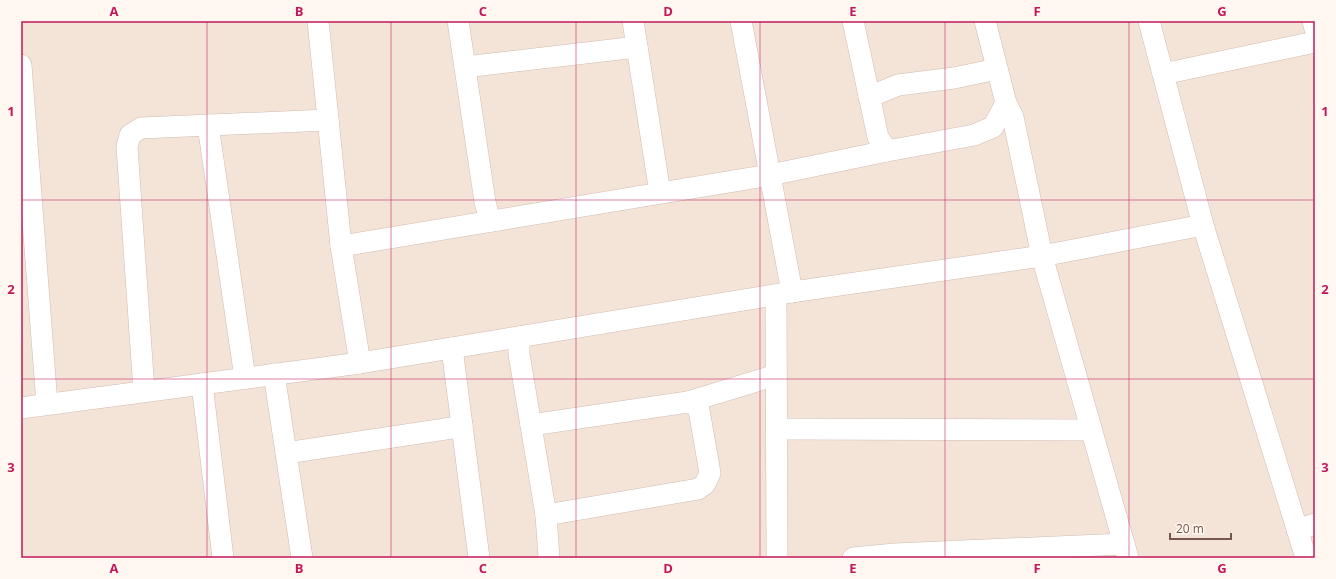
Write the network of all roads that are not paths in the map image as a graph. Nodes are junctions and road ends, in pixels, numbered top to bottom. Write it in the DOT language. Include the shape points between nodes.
graph roads {
  1 [pos="318,21"];
  2 [pos="458,21"];
  3 [pos="633,21"];
  4 [pos="741,21"];
  5 [pos="853,21"];
  6 [pos="985,21"];
  7 [pos="1149,21"];
  8 [pos="1313,21"];
  9 [pos="1315,29"];
  10 [pos="1315,42"];
  11 [pos="637,47"];
  12 [pos="21,65"];
  13 [pos="465,67"];
  14 [pos="997,69"];
  15 [pos="1163,74"];
  16 [pos="870,97"];
  17 [pos="1006,103"];
  18 [pos="328,120"];
  19 [pos="208,125"];
  20 [pos="887,150"];
  21 [pos="770,175"];
  22 [pos="660,193"];
  23 [pos="490,221"];
  24 [pos="1203,225"];
  25 [pos="341,246"];
  26 [pos="1042,256"];
  27 [pos="784,293"];
  28 [pos="519,337"];
  29 [pos="452,348"];
  30 [pos="360,363"];
  31 [pos="274,374"];
  32 [pos="776,375"];
  33 [pos="245,378"];
  34 [pos="202,384"];
  35 [pos="144,391"];
  36 [pos="688,402"];
  37 [pos="47,404"];
  38 [pos="21,408"];
  39 [pos="531,425"];
  40 [pos="462,426"];
  41 [pos="777,429"];
  42 [pos="1092,430"];
  43 [pos="286,453"];
  44 [pos="546,515"];
  45 [pos="1306,527"];
  46 [pos="1126,551"];
  47 [pos="895,556"];
  48 [pos="223,558"];
  49 [pos="302,558"];
  50 [pos="479,558"];
  51 [pos="549,558"];
  52 [pos="777,558"];
  53 [pos="853,558"];
  54 [pos="1306,558"];
  1 -- 18 [label="street"];
  2 -- 13 [label="street"];
  3 -- 11 [label="street"];
  4 -- 21 [label="street"];
  5 -- 16 [label="street"];
  6 -- 14 [label="street"];
  7 -- 15 [label="street"];
  8 -- 9 [label="street"];
  10 -- 15 [label="street"];
  11 -- 13 [label="street"];
  11 -- 22 [label="street"];
  12 -- 37 [label="street"];
  13 -- 23 [label="street"];
  14 -- 16 [label="street" via="954,78 898,84"];
  14 -- 17 [label="street"];
  15 -- 24 [label="street"];
  16 -- 20 [label="street" via="878,137"];
  17 -- 20 [label="street" via="993,127 974,134"];
  17 -- 26 [label="street" via="1013,117"];
  18 -- 19 [label="street"];
  18 -- 25 [label="street"];
  19 -- 33 [label="street"];
  19 -- 35 [label="street" via="141,128 130,135 127,147"];
  20 -- 21 [label="street"];
  21 -- 22 [label="street"];
  21 -- 27 [label="street"];
  22 -- 23 [label="street"];
  23 -- 25 [label="street"];
  24 -- 26 [label="street"];
  24 -- 45 [label="street"];
  25 -- 30 [label="street"];
  26 -- 27 [label="street"];
  26 -- 42 [label="street"];
  27 -- 28 [label="street"];
  27 -- 32 [label="street"];
  28 -- 29 [label="street"];
  28 -- 39 [label="street" via="519,354"];
  29 -- 30 [label="street"];
  29 -- 40 [label="street"];
  30 -- 31 [label="street"];
  31 -- 33 [label="street"];
  31 -- 43 [label="street"];
  32 -- 36 [label="street"];
  32 -- 41 [label="street"];
  33 -- 34 [label="street"];
  34 -- 35 [label="street"];
  34 -- 48 [label="street"];
  35 -- 37 [label="street"];
  36 -- 39 [label="street"];
  36 -- 44 [label="street" via="699,410 710,473 705,484 698,489"];
  37 -- 38 [label="street"];
  39 -- 44 [label="street"];
  40 -- 43 [label="street"];
  40 -- 50 [label="street"];
  41 -- 42 [label="street"];
  41 -- 52 [label="street"];
  42 -- 46 [label="street"];
  43 -- 49 [label="street"];
  44 -- 51 [label="street"];
  45 -- 54 [label="street"];
  46 -- 47 [label="street"];
  47 -- 53 [label="street"];
}
